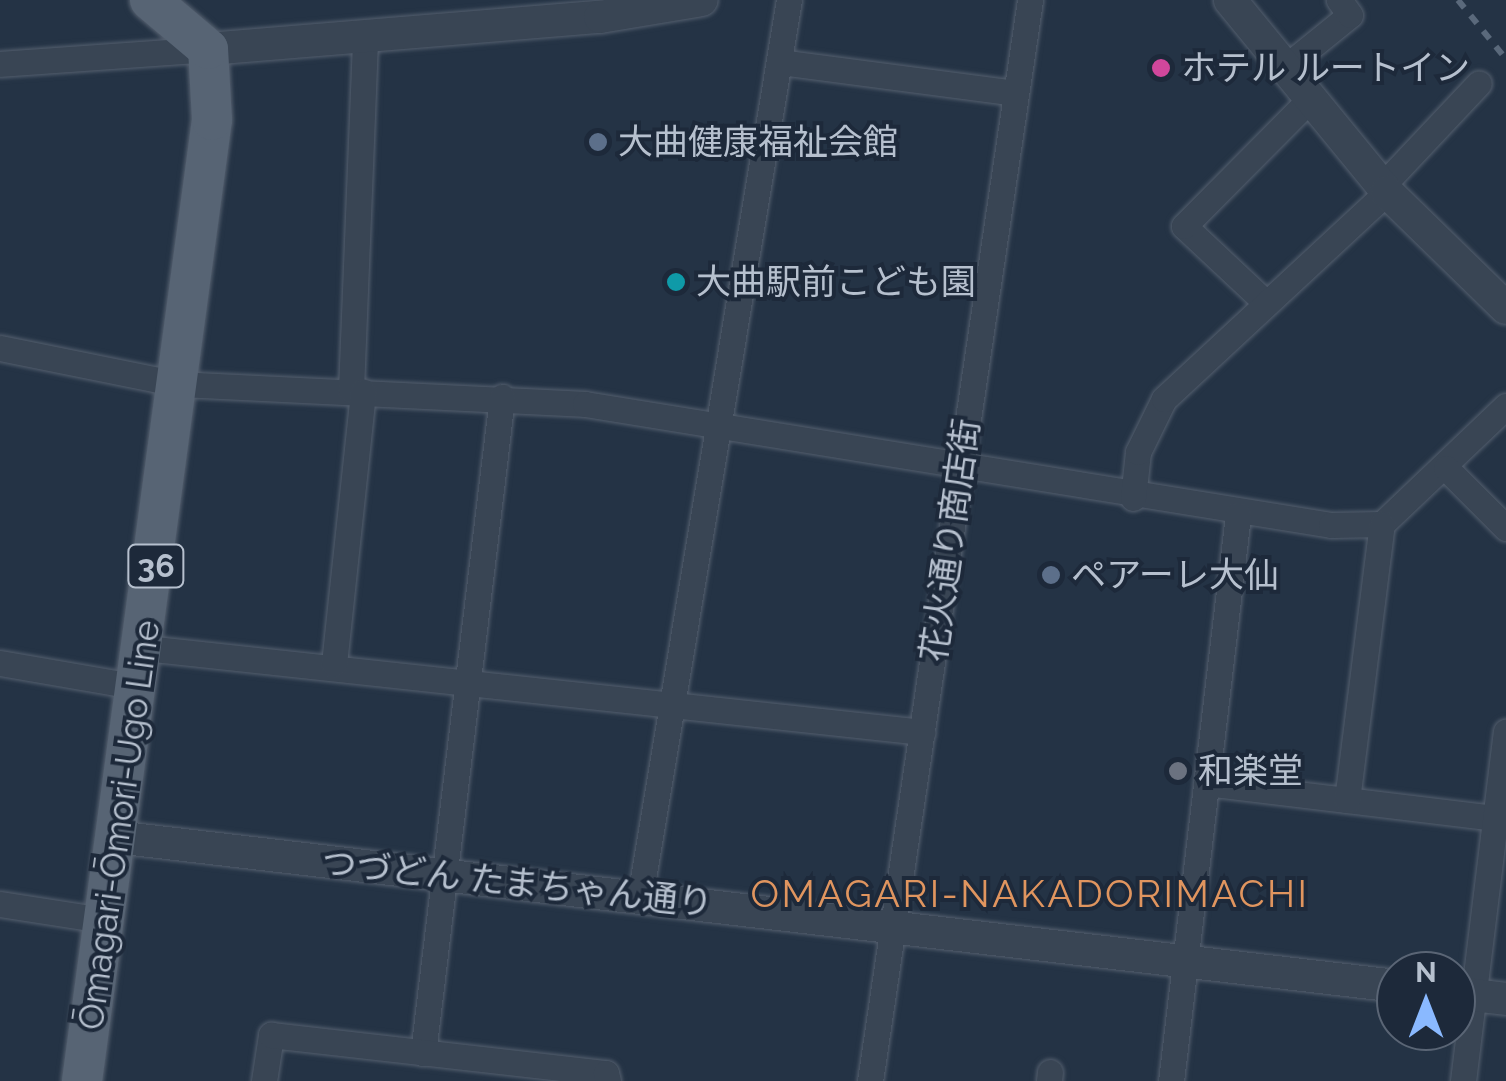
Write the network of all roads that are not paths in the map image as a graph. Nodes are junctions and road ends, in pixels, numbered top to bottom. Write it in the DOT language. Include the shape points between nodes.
graph roads {
  1 [pos="150,0"];
  2 [pos="702,0"];
  3 [pos="790,0"];
  4 [pos="1030,0"];
  5 [pos="1230,0"];
  6 [pos="1339,0"];
  7 [pos="536,11"];
  8 [pos="365,36"];
  9 [pos="208,49"];
  10 [pos="780,62"];
  11 [pos="0,64"];
  12 [pos="1282,70"];
  13 [pos="1479,83"];
  14 [pos="1014,93"];
  15 [pos="1308,101"];
  16 [pos="1384,189"];
  17 [pos="1265,302"];
  18 [pos="1506,308"];
  19 [pos="0,348"];
  20 [pos="178,384"];
  21 [pos="357,391"];
  22 [pos="502,397"];
  23 [pos="1506,406"];
  24 [pos="714,431"];
  25 [pos="1446,468"];
  26 [pos="959,472"];
  27 [pos="1132,498"];
  28 [pos="1238,515"];
  29 [pos="1382,524"];
  30 [pos="1506,528"];
  31 [pos="145,648"];
  32 [pos="0,663"];
  33 [pos="334,664"];
  34 [pos="470,680"];
  35 [pos="138,687"];
  36 [pos="670,705"];
  37 [pos="922,732"];
  38 [pos="1506,732"];
  39 [pos="1206,783"];
  40 [pos="1347,800"];
  41 [pos="1496,818"];
  42 [pos="116,837"];
  43 [pos="450,875"];
  44 [pos="640,897"];
  45 [pos="0,904"];
  46 [pos="103,920"];
  47 [pos="892,926"];
  48 [pos="1188,960"];
  49 [pos="1376,984"];
  50 [pos="1479,996"];
  51 [pos="423,1052"];
  52 [pos="82,1081"];
  53 [pos="264,1081"];
  54 [pos="608,1081"];
  55 [pos="870,1081"];
  56 [pos="1171,1081"];
  57 [pos="1463,1081"];
  1 -- 9 [label="main road"];
  2 -- 7 [label="street"];
  3 -- 10 [label="street"];
  4 -- 14 [label="street, 花火通り商店街"];
  5 -- 12 [label="street"];
  6 -- 12 [label="street" via="1350,15"];
  7 -- 8 [label="street"];
  8 -- 9 [label="street"];
  8 -- 21 [label="street"];
  9 -- 11 [label="street"];
  9 -- 20 [label="main road, Ōmagari-Ōmori-Ugo Line / 36" via="212,120"];
  10 -- 14 [label="street"];
  10 -- 24 [label="street"];
  12 -- 15 [label="street"];
  13 -- 16 [label="street"];
  14 -- 26 [label="street, 花火通り商店街"];
  15 -- 16 [label="street"];
  15 -- 17 [label="street" via="1184,226"];
  16 -- 17 [label="street"];
  16 -- 18 [label="street"];
  17 -- 27 [label="street" via="1164,400 1138,452"];
  19 -- 20 [label="street"];
  20 -- 21 [label="street"];
  20 -- 31 [label="main road, Ōmagari-Ōmori-Ugo Line / 36"];
  21 -- 22 [label="street"];
  21 -- 33 [label="street"];
  22 -- 24 [label="street"];
  22 -- 34 [label="street"];
  23 -- 25 [label="street"];
  24 -- 26 [label="street"];
  24 -- 36 [label="street"];
  25 -- 29 [label="street"];
  25 -- 30 [label="street"];
  26 -- 27 [label="street"];
  26 -- 37 [label="street, 花火通り商店街"];
  27 -- 28 [label="street"];
  28 -- 29 [label="street"];
  28 -- 39 [label="street"];
  29 -- 40 [label="street"];
  31 -- 33 [label="street"];
  31 -- 35 [label="main road, Ōmagari-Ōmori-Ugo Line / 36"];
  32 -- 35 [label="street"];
  33 -- 34 [label="street"];
  34 -- 36 [label="street"];
  34 -- 43 [label="street"];
  35 -- 42 [label="main road, Ōmagari-Ōmori-Ugo Line / 36"];
  36 -- 37 [label="street"];
  36 -- 44 [label="street"];
  37 -- 47 [label="street, 花火通り商店街"];
  38 -- 41 [label="street"];
  39 -- 40 [label="street"];
  39 -- 48 [label="street"];
  40 -- 41 [label="street"];
  41 -- 50 [label="street"];
  42 -- 43 [label="street, つづどん たまちゃん通り"];
  42 -- 46 [label="main road, Ōmagari-Ōmori-Ugo Line / 36"];
  43 -- 44 [label="street, つづどん たまちゃん通り"];
  43 -- 51 [label="street"];
  44 -- 47 [label="street, つづどん たまちゃん通り"];
  45 -- 46 [label="street"];
  46 -- 52 [label="main road, Ōmagari-Ōmori-Ugo Line / 36"];
  47 -- 48 [label="street, つづどん たまちゃん通り"];
  47 -- 55 [label="street, 花火通り商店街"];
  48 -- 49 [label="street, つづどん たまちゃん通り"];
  48 -- 56 [label="street"];
  50 -- 57 [label="street"];
  51 -- 53 [label="street" via="271,1034"];
  51 -- 54 [label="street" via="606,1073"];
}
